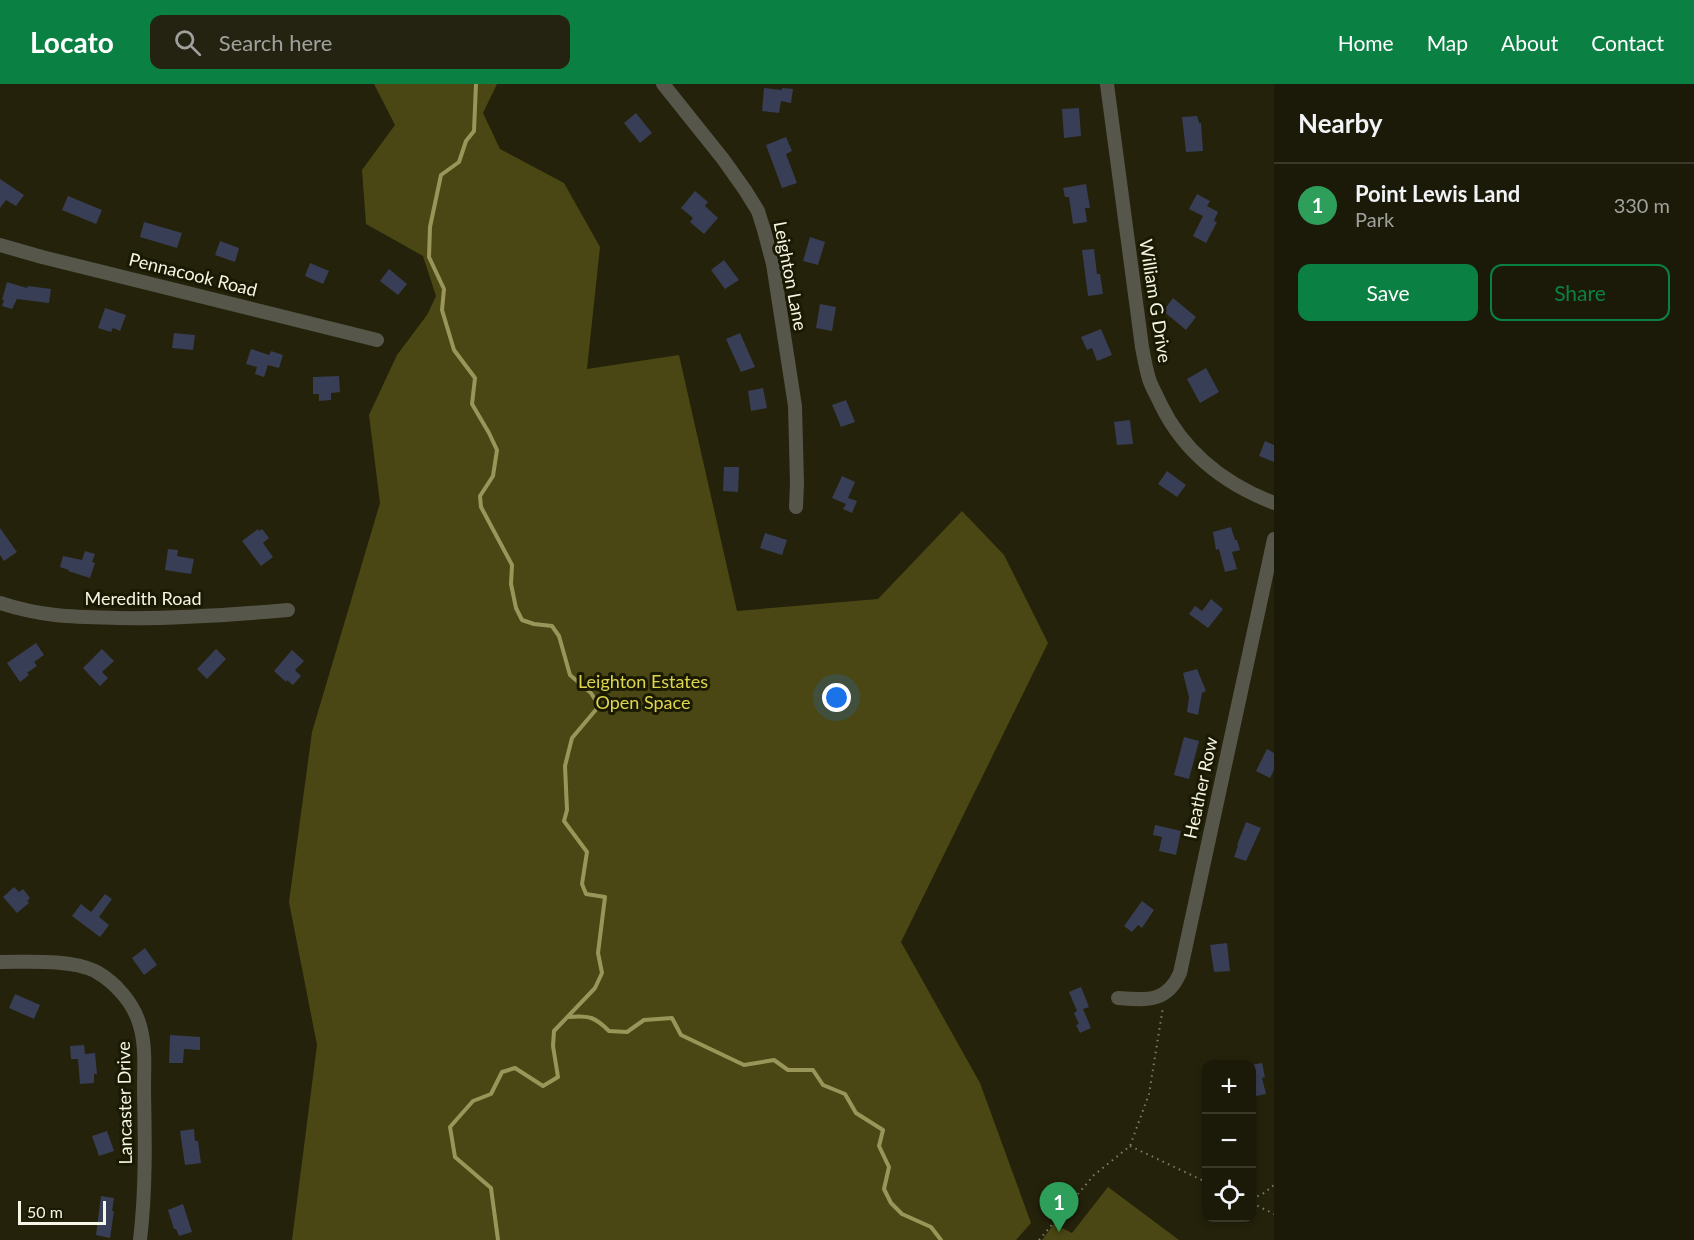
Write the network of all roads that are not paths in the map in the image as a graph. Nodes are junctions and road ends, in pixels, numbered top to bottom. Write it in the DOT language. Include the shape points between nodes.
graph roads {
  1 [pos="663,84"];
  2 [pos="1107,84"];
  3 [pos="0,245"];
  4 [pos="377,340"];
  5 [pos="1274,503"];
  6 [pos="796,507"];
  7 [pos="1274,538"];
  8 [pos="0,603"];
  9 [pos="288,610"];
  10 [pos="0,962"];
  11 [pos="1118,998"];
  12 [pos="140,1240"];
  1 -- 6 [label="street, Leighton Lane" via="745,190 764,230 795,406"];
  2 -- 5 [label="street, William G Drive" via="1142,347 1150,381 1169,422 1194,453 1226,480"];
  3 -- 4 [label="street, Pennacook Road"];
  7 -- 11 [label="street, Heather Row" via="1180,973 1165,993 1150,1000"];
  8 -- 9 [label="street, Meredith Road" via="63,617 226,616"];
  10 -- 12 [label="street, Lancaster Drive" via="86,967 115,985 136,1015 143,1044 146,1156"];
}
